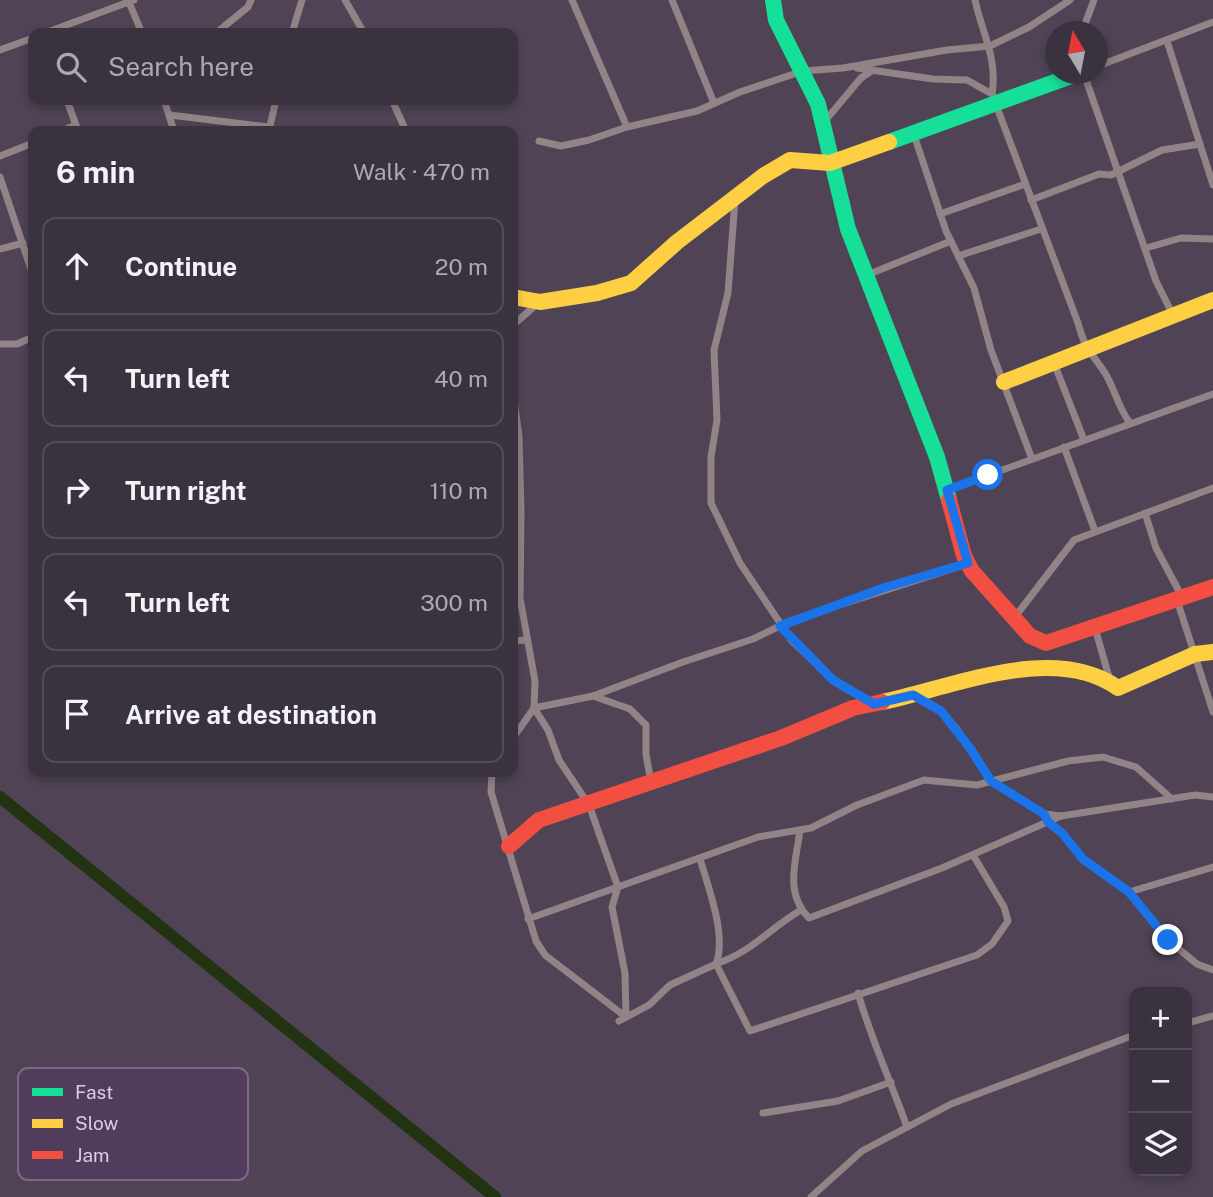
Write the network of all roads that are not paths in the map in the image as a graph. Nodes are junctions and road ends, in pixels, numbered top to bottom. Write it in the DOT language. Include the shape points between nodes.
graph roads {
  1 [pos="251,0"];
  2 [pos="302,0"];
  3 [pos="345,0"];
  4 [pos="572,0"];
  5 [pos="672,0"];
  6 [pos="773,0"];
  7 [pos="975,0"];
  8 [pos="1070,0"];
  9 [pos="1094,0"];
  10 [pos="131,1"];
  11 [pos="1086,21"];
  12 [pos="1213,22"];
  13 [pos="58,28"];
  14 [pos="140,28"];
  15 [pos="222,28"];
  16 [pos="294,28"];
  17 [pos="361,28"];
  18 [pos="28,39"];
  19 [pos="1167,41"];
  20 [pos="990,46"];
  21 [pos="0,50"];
  22 [pos="885,62"];
  23 [pos="1108,62"];
  24 [pos="853,67"];
  25 [pos="803,71"];
  26 [pos="872,71"];
  27 [pos="1045,84"];
  28 [pos="1087,84"];
  29 [pos="994,99"];
  30 [pos="714,103"];
  31 [pos="69,105"];
  32 [pos="166,105"];
  33 [pos="275,105"];
  34 [pos="394,105"];
  35 [pos="170,115"];
  36 [pos="822,125"];
  37 [pos="76,126"];
  38 [pos="173,126"];
  39 [pos="248,126"];
  40 [pos="270,126"];
  41 [pos="403,126"];
  42 [pos="627,127"];
  43 [pos="914,135"];
  44 [pos="539,141"];
  45 [pos="28,145"];
  46 [pos="1200,145"];
  47 [pos="0,156"];
  48 [pos="830,163"];
  49 [pos="1116,173"];
  50 [pos="0,177"];
  51 [pos="1025,184"];
  52 [pos="1213,185"];
  53 [pos="735,198"];
  54 [pos="1031,201"];
  55 [pos="940,214"];
  56 [pos="1041,229"];
  57 [pos="1213,239"];
  58 [pos="951,241"];
  59 [pos="23,243"];
  60 [pos="1146,248"];
  61 [pos="0,249"];
  62 [pos="958,256"];
  63 [pos="28,259"];
  64 [pos="866,276"];
  65 [pos="518,298"];
  66 [pos="1213,300"];
  67 [pos="540,302"];
  68 [pos="1173,316"];
  69 [pos="518,321"];
  70 [pos="28,339"];
  71 [pos="0,344"];
  72 [pos="1085,349"];
  73 [pos="1053,362"];
  74 [pos="1004,382"];
  75 [pos="1213,394"];
  76 [pos="1130,423"];
  77 [pos="1084,440"];
  78 [pos="1064,447"];
  79 [pos="1032,459"];
  80 [pos="1213,488"];
  81 [pos="947,490"];
  82 [pos="1145,513"];
  83 [pos="518,526"];
  84 [pos="1095,531"];
  85 [pos="968,563"];
  86 [pos="1213,587"];
  87 [pos="1180,598"];
  88 [pos="1014,619"];
  89 [pos="780,626"];
  90 [pos="1095,627"];
  91 [pos="526,640"];
  92 [pos="518,641"];
  93 [pos="1213,652"];
  94 [pos="1195,654"];
  95 [pos="1111,682"];
  96 [pos="913,695"];
  97 [pos="593,696"];
  98 [pos="874,704"];
  99 [pos="534,709"];
  100 [pos="1213,712"];
  101 [pos="518,731"];
  102 [pos="492,777"];
  103 [pos="991,781"];
  104 [pos="652,783"];
  105 [pos="1213,797"];
  106 [pos="1172,799"];
  107 [pos="589,805"];
  108 [pos="1044,814"];
  109 [pos="1061,816"];
  110 [pos="1048,822"];
  111 [pos="800,830"];
  112 [pos="509,845"];
  113 [pos="973,855"];
  114 [pos="700,859"];
  115 [pos="1213,867"];
  116 [pos="618,887"];
  117 [pos="1129,892"];
  118 [pos="801,910"];
  119 [pos="528,919"];
  120 [pos="716,964"];
  121 [pos="1213,970"];
  122 [pos="858,993"];
  123 [pos="1213,1016"];
  124 [pos="622,1019"];
  125 [pos="1192,1022"];
  126 [pos="1129,1037"];
  127 [pos="891,1082"];
  128 [pos="763,1113"];
  129 [pos="907,1127"];
  130 [pos="811,1197"];
  1 -- 15 [label="street" via="248,8"];
  2 -- 16 [label="street"];
  3 -- 17 [label="street"];
  4 -- 42 [label="street"];
  5 -- 30 [label="street"];
  6 -- 25 [label="street" via="776,20"];
  7 -- 20 [label="street"];
  8 -- 20 [label="street"];
  9 -- 11 [label="street"];
  10 -- 13 [label="street"];
  10 -- 14 [label="street"];
  12 -- 19 [label="street"];
  18 -- 21 [label="street"];
  19 -- 23 [label="street"];
  19 -- 46 [label="street"];
  20 -- 22 [label="street"];
  20 -- 29 [label="street"];
  22 -- 24 [label="street"];
  22 -- 26 [label="street"];
  24 -- 25 [label="street"];
  24 -- 26 [label="street"];
  25 -- 30 [label="street"];
  25 -- 36 [label="street"];
  26 -- 29 [label="street" via="967,80"];
  26 -- 36 [label="street"];
  27 -- 29 [label="street"];
  28 -- 49 [label="street"];
  29 -- 43 [label="street"];
  29 -- 51 [label="street"];
  30 -- 42 [label="street"];
  31 -- 37 [label="street"];
  32 -- 35 [label="street"];
  33 -- 40 [label="street"];
  34 -- 41 [label="street"];
  35 -- 38 [label="street"];
  35 -- 39 [label="street"];
  36 -- 48 [label="street"];
  42 -- 44 [label="street" via="561,146"];
  43 -- 48 [label="street"];
  43 -- 55 [label="street"];
  45 -- 47 [label="street"];
  46 -- 49 [label="street" via="1162,149"];
  46 -- 52 [label="street"];
  48 -- 53 [label="street" via="790,160"];
  48 -- 64 [label="street"];
  49 -- 54 [label="street" via="1099,174"];
  49 -- 60 [label="street"];
  50 -- 59 [label="street"];
  51 -- 54 [label="street"];
  51 -- 55 [label="street"];
  53 -- 67 [label="street" via="631,283"];
  53 -- 89 [label="street" via="728,293 714,350 717,420 710,457 711,503 740,563"];
  54 -- 56 [label="street"];
  55 -- 58 [label="street"];
  56 -- 62 [label="street"];
  56 -- 72 [label="street"];
  57 -- 60 [label="street" via="1181,238"];
  58 -- 62 [label="street"];
  58 -- 64 [label="street"];
  59 -- 61 [label="street"];
  59 -- 63 [label="street"];
  60 -- 68 [label="street"];
  62 -- 74 [label="street" via="974,288"];
  64 -- 81 [label="street"];
  65 -- 67 [label="street"];
  66 -- 68 [label="street"];
  67 -- 69 [label="street"];
  68 -- 72 [label="street"];
  70 -- 71 [label="street"];
  72 -- 73 [label="street"];
  72 -- 76 [label="street" via="1104,372"];
  73 -- 74 [label="street"];
  73 -- 77 [label="street"];
  74 -- 79 [label="street"];
  75 -- 76 [label="street"];
  76 -- 77 [label="street"];
  77 -- 78 [label="street"];
  78 -- 79 [label="street"];
  78 -- 84 [label="street"];
  79 -- 81 [label="street"];
  80 -- 82 [label="street"];
  81 -- 85 [label="street"];
  82 -- 84 [label="street"];
  82 -- 87 [label="street"];
  83 -- 91 [label="street"];
  84 -- 88 [label="street" via="1074,540"];
  85 -- 88 [label="street"];
  85 -- 89 [label="street"];
  86 -- 87 [label="street"];
  87 -- 90 [label="street"];
  87 -- 94 [label="street"];
  88 -- 90 [label="street" via="1030,636 1046,643"];
  89 -- 97 [label="street"];
  89 -- 98 [label="street" via="833,680"];
  90 -- 95 [label="street"];
  91 -- 92 [label="street"];
  91 -- 99 [label="street" via="536,681"];
  93 -- 94 [label="street"];
  94 -- 95 [label="street" via="1118,688"];
  94 -- 100 [label="street"];
  95 -- 96 [label="street" via="1080,672 1015,670 978,675"];
  96 -- 98 [label="street"];
  96 -- 103 [label="street" via="941,711"];
  97 -- 99 [label="street"];
  97 -- 104 [label="street" via="630,709 646,725"];
  98 -- 104 [label="street"];
  99 -- 101 [label="street"];
  99 -- 107 [label="street" via="559,760"];
  102 -- 112 [label="street" via="491,792"];
  103 -- 106 [label="street" via="1068,761 1104,757 1136,767"];
  103 -- 108 [label="street"];
  103 -- 111 [label="street" via="977,785 924,780"];
  104 -- 107 [label="street"];
  105 -- 106 [label="street" via="1195,794"];
  106 -- 109 [label="street"];
  107 -- 112 [label="street" via="539,820"];
  107 -- 116 [label="street"];
  108 -- 109 [label="street"];
  108 -- 110 [label="street"];
  109 -- 110 [label="street"];
  110 -- 113 [label="street"];
  110 -- 117 [label="street" via="1083,859"];
  111 -- 114 [label="street" via="758,837"];
  111 -- 118 [label="street" via="793,883"];
  112 -- 119 [label="street"];
  113 -- 118 [label="street" via="834,911 809,918"];
  113 -- 122 [label="street" via="1008,921 992,944 977,955"];
  114 -- 116 [label="street"];
  114 -- 120 [label="street" via="712,894 719,943"];
  115 -- 117 [label="street"];
  116 -- 119 [label="street"];
  116 -- 124 [label="street" via="612,907 625,973"];
  117 -- 121 [label="street" via="1168,940 1197,964"];
  118 -- 120 [label="street" via="754,947"];
  119 -- 124 [label="street" via="545,955"];
  120 -- 122 [label="street" via="750,1031"];
  120 -- 124 [label="street" via="670,985 649,1005"];
  122 -- 127 [label="street" via="871,1039"];
  123 -- 125 [label="street"];
  126 -- 129 [label="street" via="951,1104"];
  127 -- 128 [label="street" via="838,1101"];
  127 -- 129 [label="street"];
  129 -- 130 [label="street" via="862,1151"];
}
